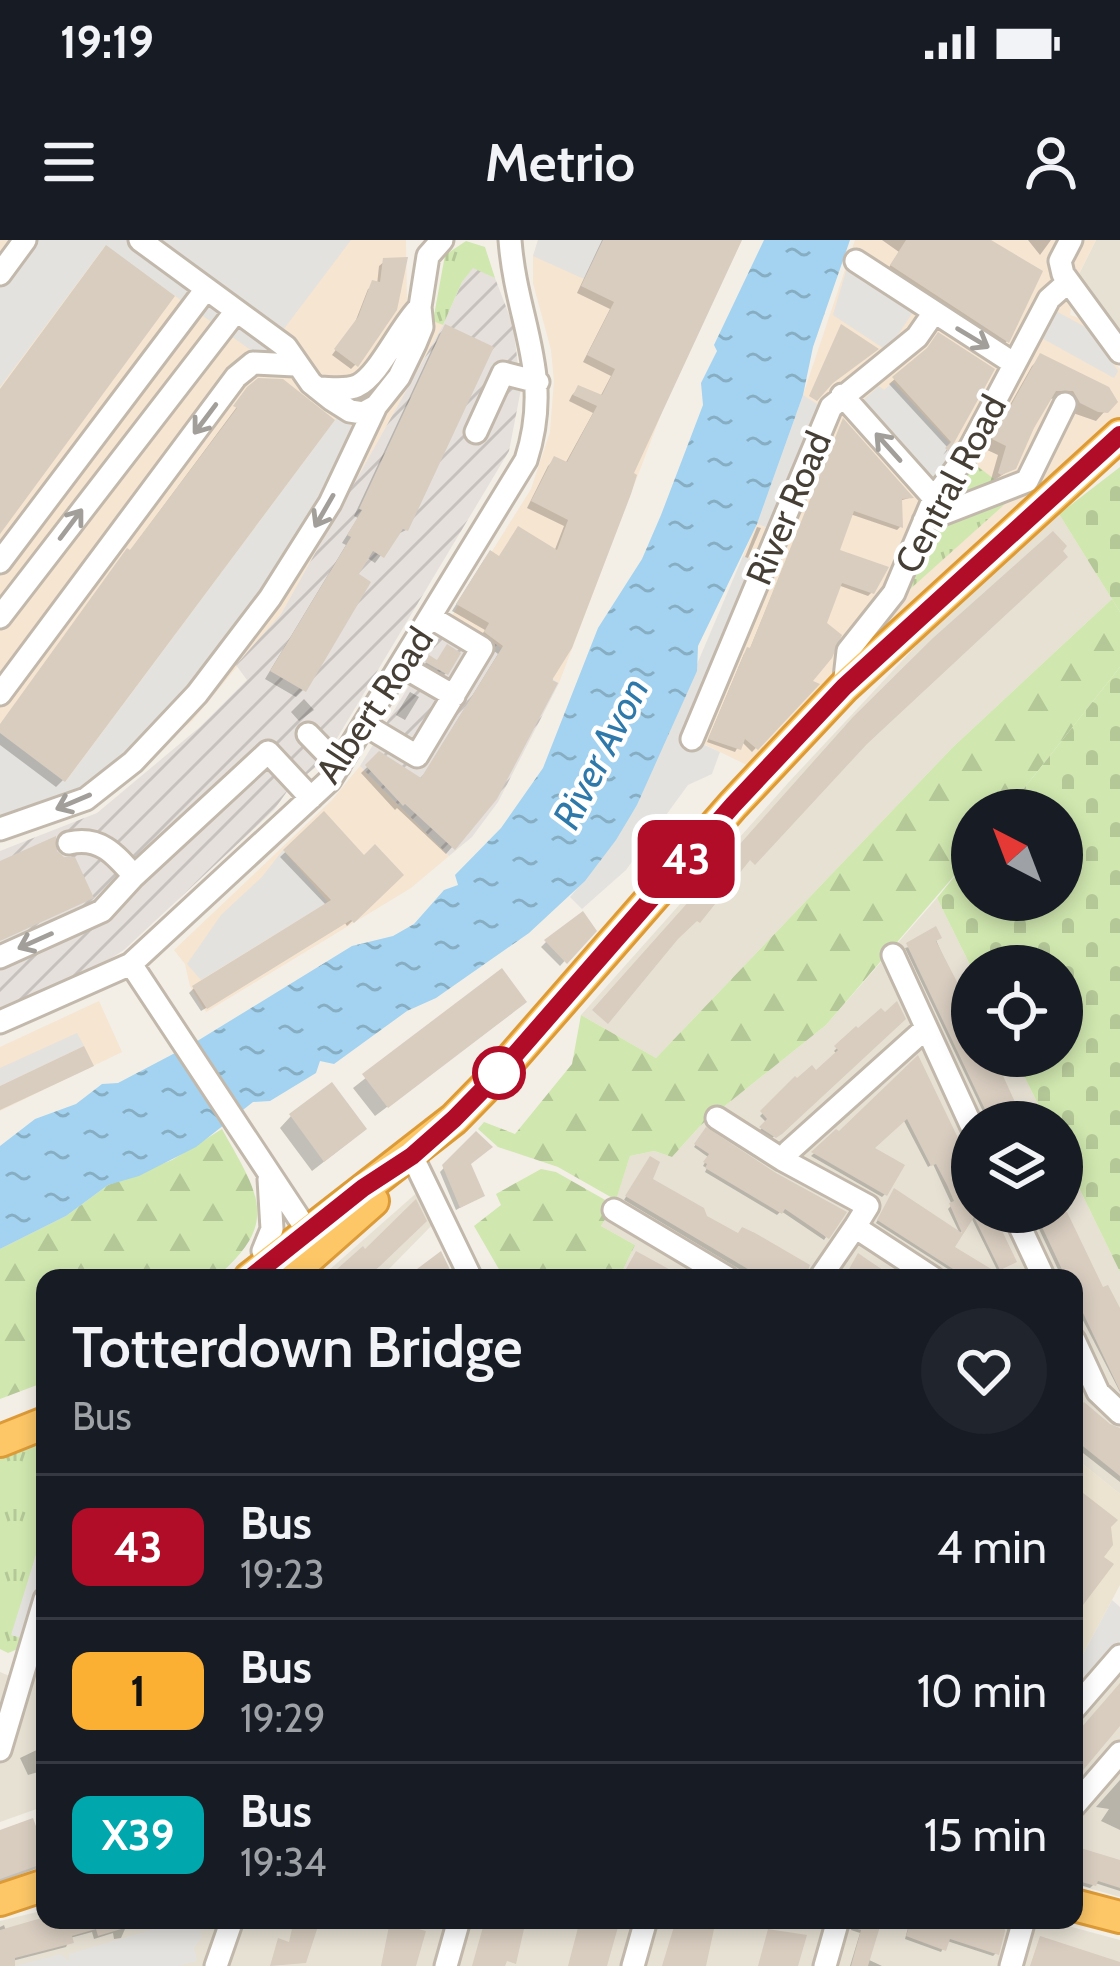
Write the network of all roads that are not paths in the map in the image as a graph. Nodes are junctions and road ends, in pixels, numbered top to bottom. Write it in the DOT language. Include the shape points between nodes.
graph roads {
  1 [pos="26,240"];
  2 [pos="140,240"];
  3 [pos="1071,240"];
  4 [pos="504,244"];
  5 [pos="430,245"];
  6 [pos="856,260"];
  7 [pos="0,274"];
  8 [pos="1067,284"];
  9 [pos="206,289"];
  10 [pos="420,307"];
  11 [pos="236,311"];
  12 [pos="933,314"];
  13 [pos="1120,352"];
  14 [pos="1013,363"];
  15 [pos="295,365"];
  16 [pos="538,382"];
  17 [pos="316,388"];
  18 [pos="842,395"];
  19 [pos="1065,404"];
  20 [pos="376,406"];
  21 [pos="476,432"];
  22 [pos="1120,435"];
  23 [pos="1120,452"];
  24 [pos="1081,471"];
  25 [pos="934,498"];
  26 [pos="924,521"];
  27 [pos="0,562"];
  28 [pos="0,617"];
  29 [pos="432,619"];
  30 [pos="402,666"];
  31 [pos="844,687"];
  32 [pos="0,694"];
  33 [pos="454,696"];
  34 [pos="365,725"];
  35 [pos="308,734"];
  36 [pos="692,739"];
  37 [pos="339,766"];
  38 [pos="311,798"];
  39 [pos="0,829"];
  40 [pos="69,843"];
  41 [pos="134,876"];
  42 [pos="893,956"];
  43 [pos="0,957"];
  44 [pos="131,964"];
  45 [pos="0,1022"];
  46 [pos="925,1028"];
  47 [pos="960,1101"];
  48 [pos="717,1118"];
  49 [pos="412,1156"];
  50 [pos="783,1160"];
  51 [pos="268,1172"];
  52 [pos="614,1210"];
  53 [pos="855,1227"];
  54 [pos="1023,1233"];
  55 [pos="310,1259"];
  56 [pos="257,1264"];
  57 [pos="466,1269"];
  58 [pos="713,1269"];
  59 [pos="826,1269"];
  60 [pos="919,1269"];
  61 [pos="1040,1269"];
  62 [pos="1083,1360"];
  63 [pos="36,1405"];
  64 [pos="1120,1413"];
  65 [pos="0,1418"];
  66 [pos="36,1427"];
  67 [pos="0,1441"];
  68 [pos="36,1619"];
  69 [pos="1120,1656"];
  70 [pos="1083,1699"];
  71 [pos="0,1750"];
  72 [pos="1120,1753"];
  73 [pos="1083,1796"];
  74 [pos="36,1888"];
  75 [pos="0,1900"];
  76 [pos="1083,1907"];
  77 [pos="1120,1917"];
  78 [pos="229,1929"];
  79 [pos="456,1929"];
  80 [pos="643,1929"];
  81 [pos="835,1929"];
  82 [pos="1021,1929"];
  83 [pos="216,1966"];
  84 [pos="446,1966"];
  85 [pos="633,1966"];
  86 [pos="825,1966"];
  87 [pos="1010,1966"];
  1 -- 7 [label="street"];
  2 -- 9 [label="street"];
  3 -- 8 [label="street" via="1060,261"];
  4 -- 16 [label="street, Albert Road"];
  5 -- 10 [label="street"];
  6 -- 12 [label="street"];
  8 -- 13 [label="street"];
  8 -- 14 [label="street, Central Road" via="1049,299"];
  9 -- 11 [label="street"];
  9 -- 27 [label="street"];
  10 -- 17 [label="street" via="364,382"];
  10 -- 20 [label="street" via="415,344"];
  11 -- 15 [label="street" via="286,347"];
  28 -- 11 [label="street, one-way"];
  12 -- 14 [label="street, one-way"];
  12 -- 18 [label="street, River Road" via="870,383"];
  14 -- 25 [label="street, Central Road" via="967,454"];
  15 -- 17 [label="street"];
  15 -- 32 [label="street, one-way" via="254,363 236,377"];
  16 -- 21 [label="street" via="503,373"];
  16 -- 29 [label="street, Albert Road" via="526,460"];
  17 -- 20 [label="street" via="350,411"];
  25 -- 18 [label="street, one-way"];
  18 -- 36 [label="street, River Road"];
  19 -- 26 [label="street" via="1027,481"];
  20 -- 39 [label="street, one-way" via="330,502 197,694 134,762 86,799"];
  22 -- 24 [label="highway"];
  23 -- 24 [label="highway"];
  24 -- 31 [label="highway"];
  25 -- 26 [label="street, Central Road"];
  26 -- 31 [label="street, Central Road" via="894,593 848,651"];
  29 -- 30 [label="street, Albert Road"];
  29 -- 33 [label="street" via="482,648"];
  30 -- 33 [label="street"];
  30 -- 34 [label="street, Albert Road"];
  31 -- 49 [label="highway" via="499,1073"];
  33 -- 34 [label="street" via="417,756"];
  34 -- 37 [label="street, Albert Road"];
  35 -- 37 [label="street"];
  37 -- 38 [label="street, Albert Road"];
  38 -- 41 [label="street" via="268,752"];
  38 -- 44 [label="street, Albert Road"];
  40 -- 41 [label="street" via="86,839 109,848"];
  41 -- 43 [label="street, one-way" via="102,910"];
  42 -- 46 [label="street"];
  44 -- 45 [label="street, Albert Road"];
  44 -- 51 [label="street"];
  46 -- 47 [label="street"];
  46 -- 50 [label="street"];
  48 -- 50 [label="street"];
  49 -- 55 [label="highway"];
  49 -- 57 [label="street"];
  50 -- 53 [label="street" via="868,1206"];
  51 -- 55 [label="street"];
  51 -- 56 [label="street" via="272,1229"];
  52 -- 58 [label="street"];
  53 -- 59 [label="street"];
  53 -- 60 [label="street"];
  54 -- 61 [label="street"];
  55 -- 56 [label="highway"];
  62 -- 64 [label="street" via="1098,1392"];
  63 -- 65 [label="highway"];
  66 -- 67 [label="highway"];
  68 -- 71 [label="street" via="14,1668"];
  69 -- 70 [label="street"];
  72 -- 73 [label="street"];
  74 -- 75 [label="highway"];
  76 -- 77 [label="highway"];
  78 -- 83 [label="street"];
  79 -- 84 [label="street"];
  80 -- 85 [label="street"];
  81 -- 86 [label="street"];
  82 -- 87 [label="street"];
}
